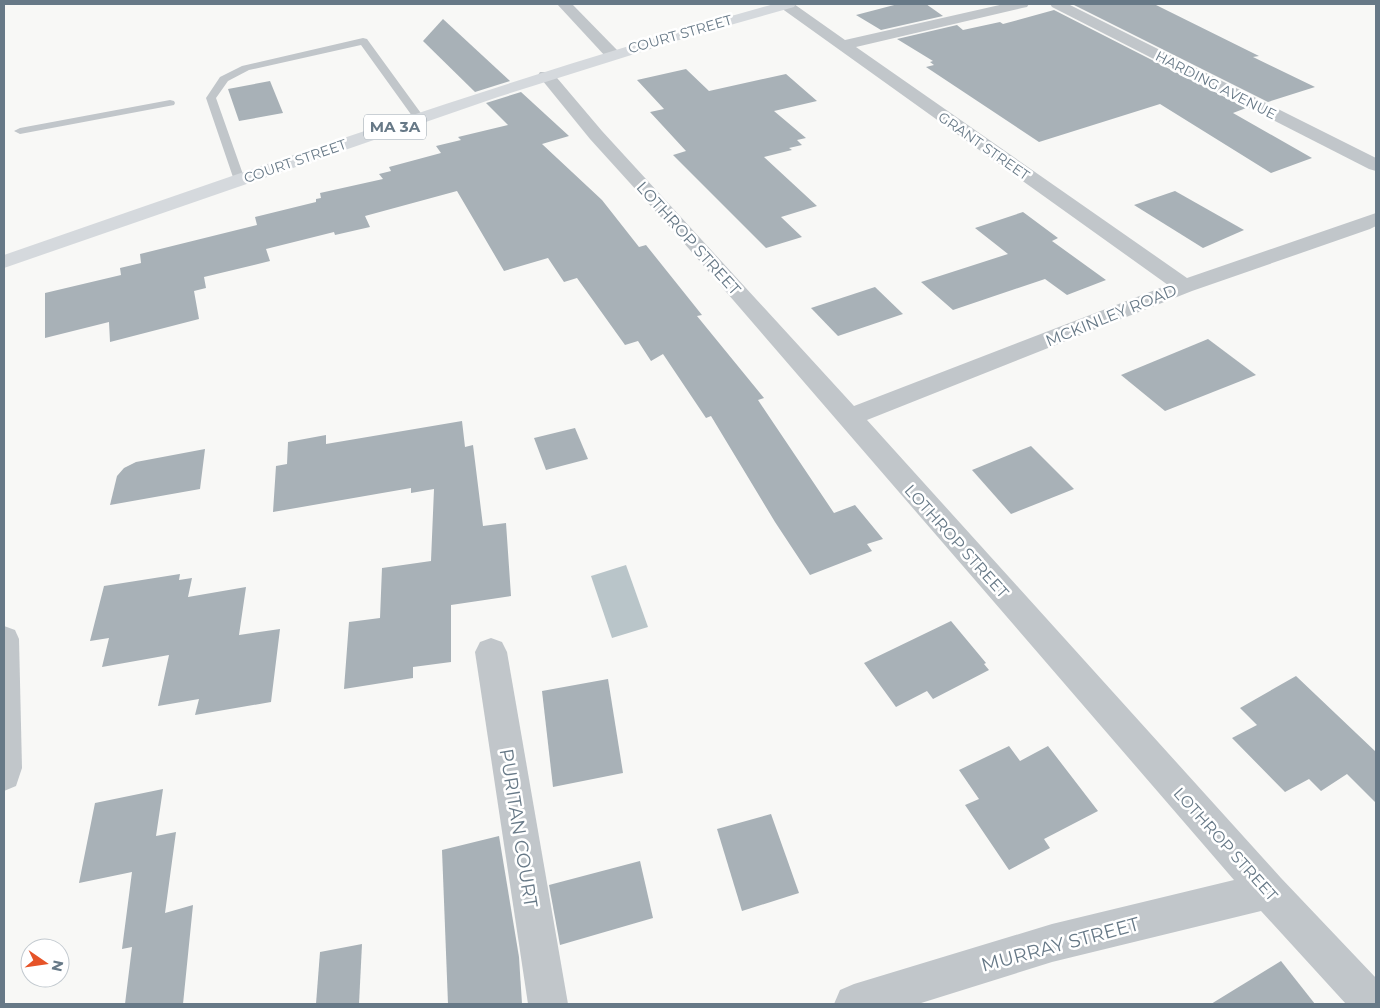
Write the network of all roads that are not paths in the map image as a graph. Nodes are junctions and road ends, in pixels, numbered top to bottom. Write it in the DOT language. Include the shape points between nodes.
graph roads {
  1 [pos="564,4"];
  2 [pos="788,4"];
  3 [pos="1022,4"];
  4 [pos="1057,4"];
  5 [pos="843,45"];
  6 [pos="612,54"];
  7 [pos="546,74"];
  8 [pos="170,103"];
  9 [pos="419,118"];
  10 [pos="20,131"];
  11 [pos="1376,166"];
  12 [pos="239,180"];
  13 [pos="1376,219"];
  14 [pos="4,262"];
  15 [pos="1184,286"];
  16 [pos="848,418"];
  17 [pos="4,639"];
  18 [pos="491,652"];
  19 [pos="4,774"];
  20 [pos="1268,891"];
  21 [pos="548,1004"];
  22 [pos="854,1004"];
  23 [pos="1373,1004"];
  1 -- 6 [label="street"];
  2 -- 5 [label="street, GRANT STREET"];
  2 -- 6 [label="main road, COURT STREET / MA 3A"];
  3 -- 5 [label="street"];
  4 -- 11 [label="street, HARDING AVENUE"];
  5 -- 15 [label="street, GRANT STREET"];
  6 -- 7 [label="main road, COURT STREET / MA 3A"];
  7 -- 9 [label="main road, COURT STREET / MA 3A"];
  7 -- 16 [label="street, LOTHROP STREET" via="596,135"];
  8 -- 10 [label="lane"];
  9 -- 12 [label="main road, COURT STREET / MA 3A"];
  9 -- 12 [label="lane" via="363,41 246,68 224,79 211,98"];
  12 -- 14 [label="main road, COURT STREET / MA 3A"];
  13 -- 15 [label="street, MCKINLEY ROAD" via="1364,226"];
  15 -- 16 [label="street, MCKINLEY ROAD"];
  16 -- 20 [label="street, LOTHROP STREET"];
  17 -- 19 [label="street"];
  18 -- 21 [label="street, PURITAN COURT"];
  20 -- 22 [label="street, MURRAY STREET" via="1052,943"];
  20 -- 23 [label="street, LOTHROP STREET"];
}
